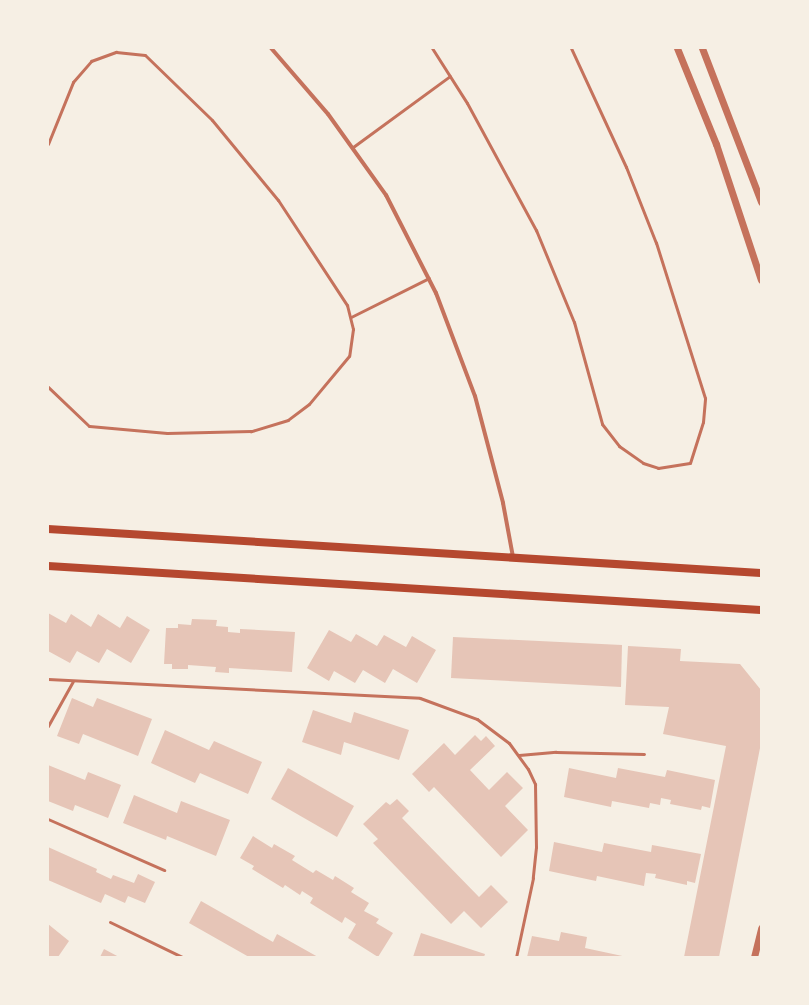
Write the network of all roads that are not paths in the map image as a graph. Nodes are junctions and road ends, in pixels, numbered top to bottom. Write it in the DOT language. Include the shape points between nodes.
graph roads {
  1 [pos="271,48"];
  2 [pos="432,48"];
  3 [pos="571,48"];
  4 [pos="677,48"];
  5 [pos="702,48"];
  6 [pos="450,76"];
  7 [pos="48,144"];
  8 [pos="353,147"];
  9 [pos="761,202"];
  10 [pos="429,278"];
  11 [pos="761,280"];
  12 [pos="351,317"];
  13 [pos="48,387"];
  14 [pos="48,529"];
  15 [pos="513,557"];
  16 [pos="48,566"];
  17 [pos="761,572"];
  18 [pos="761,610"];
  19 [pos="48,679"];
  20 [pos="73,680"];
  21 [pos="48,726"];
  22 [pos="644,754"];
  23 [pos="519,755"];
  24 [pos="48,819"];
  25 [pos="164,870"];
  26 [pos="110,922"];
  27 [pos="761,928"];
  28 [pos="182,957"];
  29 [pos="516,957"];
  30 [pos="754,957"];
  1 -- 8 [label="street" via="320,103"];
  2 -- 6 [label="lane"];
  3 -- 6 [label="lane" via="626,167 656,243 706,398 703,422 690,463 658,468 643,463 619,446 602,424 590,373 555,272 515,189"];
  4 -- 11 [label="street" via="718,150"];
  5 -- 9 [label="street"];
  6 -- 8 [label="lane"];
  7 -- 12 [label="lane" via="73,82 91,61 116,52 145,55 244,155 311,247"];
  8 -- 10 [label="street" via="386,195"];
  10 -- 12 [label="lane"];
  10 -- 15 [label="street" via="457,344 475,396 500,488"];
  12 -- 13 [label="lane" via="352,343 349,356 309,404 288,420 252,431 202,434 89,426"];
  14 -- 15 [label="main road"];
  15 -- 17 [label="main road"];
  16 -- 18 [label="main road"];
  19 -- 20 [label="lane"];
  20 -- 21 [label="lane"];
  20 -- 23 [label="lane" via="420,698 477,719 494,730"];
  22 -- 23 [label="lane" via="556,752"];
  23 -- 29 [label="lane" via="535,784 536,839 528,913"];
  24 -- 25 [label="lane"];
  26 -- 28 [label="lane"];
  27 -- 30 [label="street"];
}
